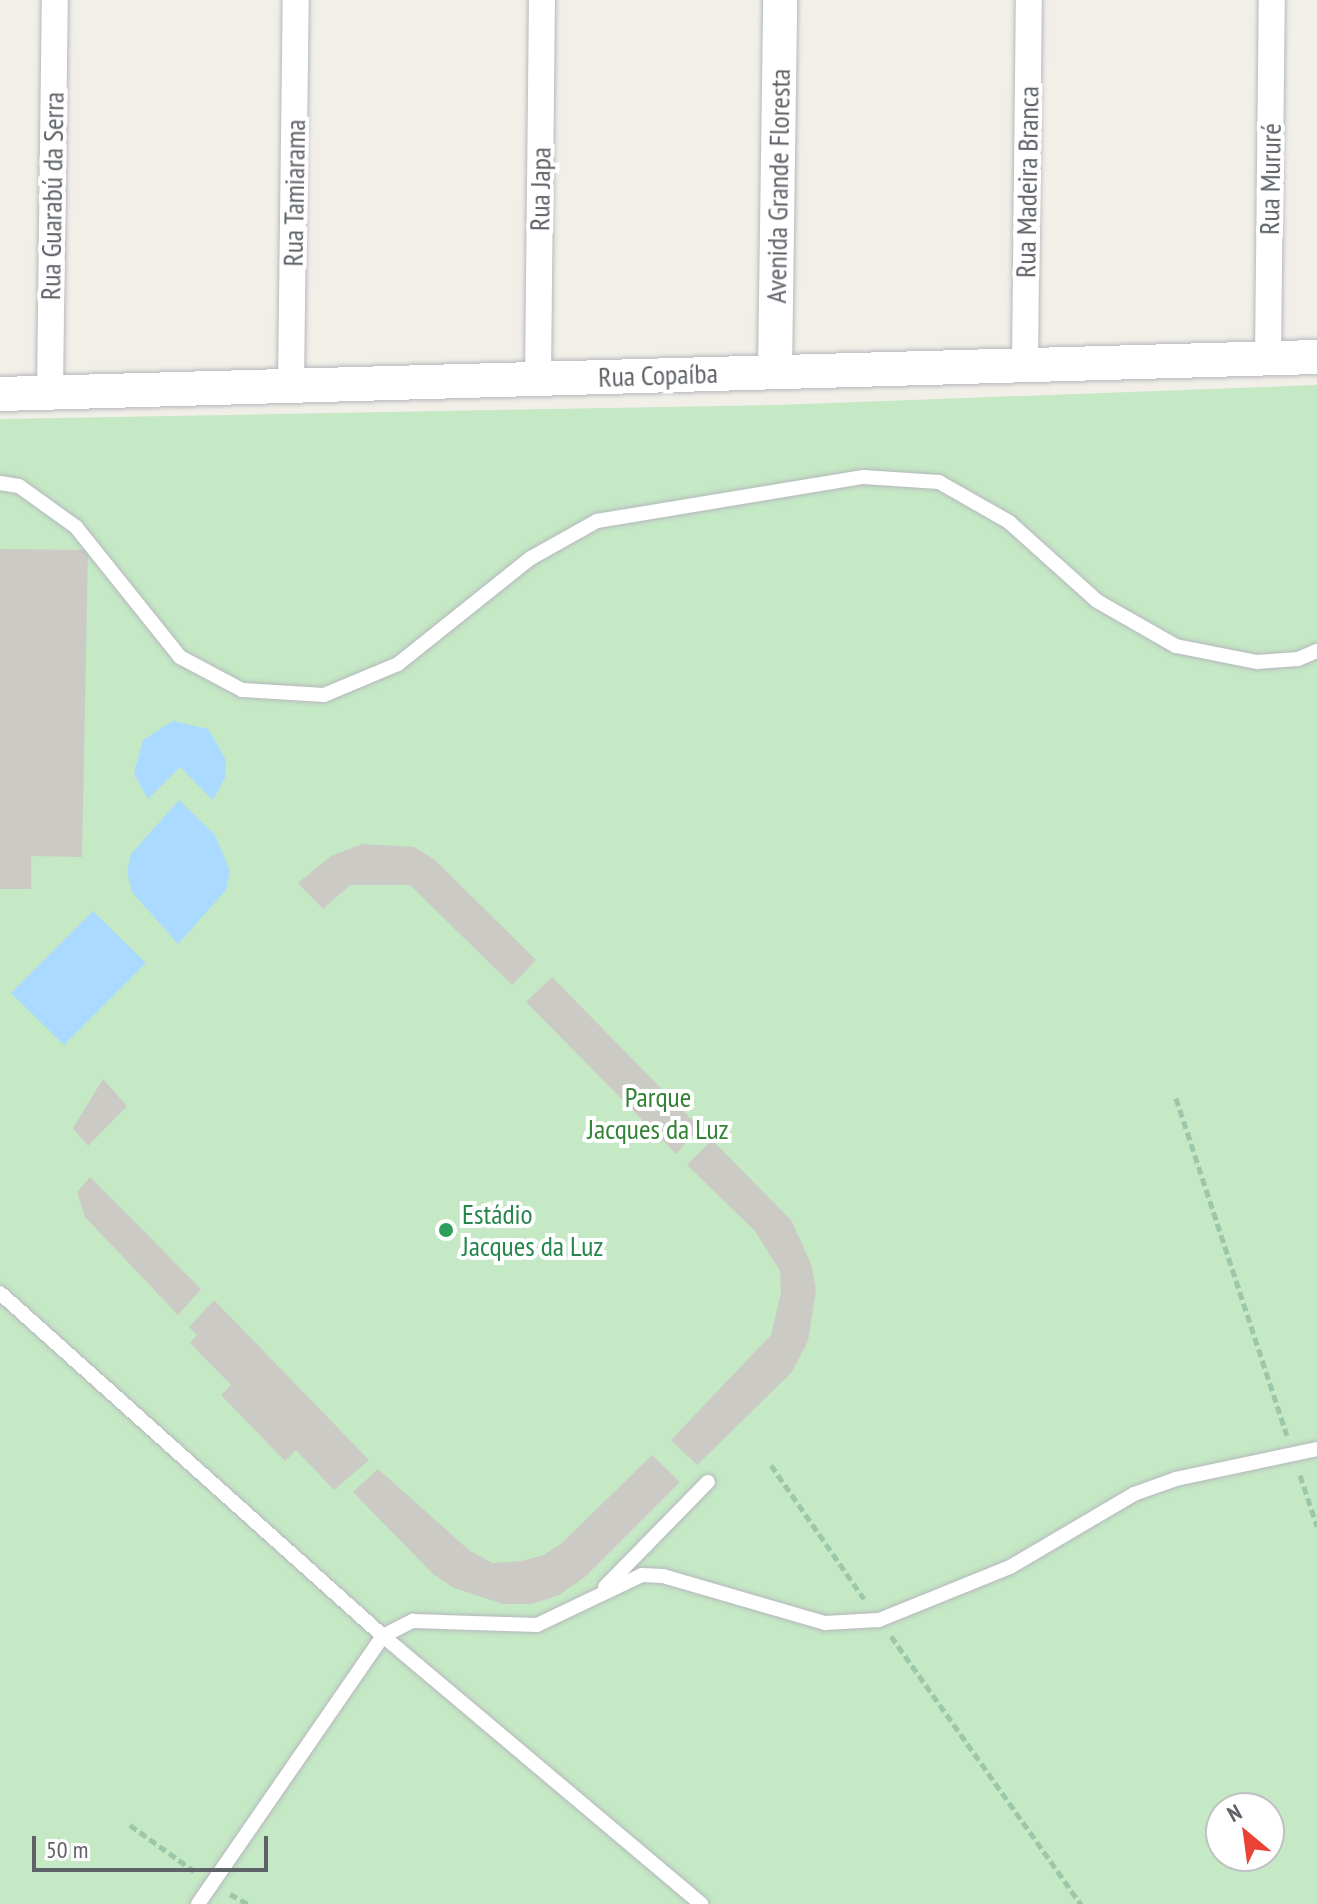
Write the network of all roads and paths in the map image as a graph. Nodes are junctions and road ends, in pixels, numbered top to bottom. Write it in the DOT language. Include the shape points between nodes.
graph roads {
  1 [pos="55,0"];
  2 [pos="296,0"];
  3 [pos="542,0"];
  4 [pos="780,0"];
  5 [pos="1029,0"];
  6 [pos="1272,0"];
  7 [pos="1317,357"];
  8 [pos="1268,358"];
  9 [pos="1025,365"];
  10 [pos="775,372"];
  11 [pos="538,378"];
  12 [pos="291,385"];
  13 [pos="50,392"];
  14 [pos="0,394"];
  15 [pos="0,483"];
  16 [pos="1317,651"];
  17 [pos="1176,1098"];
  18 [pos="0,1293"];
  19 [pos="1317,1449"];
  20 [pos="1294,1456"];
  21 [pos="771,1465"];
  22 [pos="708,1482"];
  23 [pos="1317,1526"];
  24 [pos="602,1591"];
  25 [pos="879,1620"];
  26 [pos="383,1636"];
  27 [pos="130,1825"];
  28 [pos="209,1882"];
  29 [pos="198,1904"];
  30 [pos="248,1904"];
  31 [pos="701,1904"];
  32 [pos="1081,1904"];
  1 -- 13 [label="street, Rua Guarabú da Serra"];
  2 -- 12 [label="street, Rua Tamiarama"];
  3 -- 11 [label="street, Rua Japa"];
  4 -- 10 [label="street, Avenida Grande Floresta"];
  5 -- 9 [label="street, Rua Madeira Branca"];
  6 -- 8 [label="street, Rua Mururé"];
  7 -- 8 [label="street, Rua Copaíba"];
  8 -- 9 [label="street, Rua Copaíba"];
  9 -- 10 [label="street, Rua Copaíba"];
  10 -- 11 [label="street, Rua Copaíba"];
  11 -- 12 [label="street, Rua Copaíba"];
  12 -- 13 [label="street, Rua Copaíba"];
  13 -- 14 [label="street, Rua Copaíba"];
  15 -- 16 [label="lane" via="19,486 76,527 180,657 242,690 324,695 398,664 531,558 597,521 863,477 939,482 1009,522 1097,601 1176,646 1257,662 1298,659"];
  17 -- 20 [label="path"];
  18 -- 26 [label="lane"];
  19 -- 20 [label="lane"];
  20 -- 23 [label="path"];
  20 -- 25 [label="lane" via="1176,1479 1134,1494 1010,1567"];
  21 -- 25 [label="path"];
  22 -- 24 [label="lane"];
  24 -- 25 [label="lane" via="642,1575 663,1576 825,1623"];
  24 -- 26 [label="lane" via="537,1625 413,1621"];
  25 -- 32 [label="path"];
  26 -- 28 [label="lane"];
  26 -- 31 [label="lane"];
  27 -- 28 [label="path"];
  28 -- 29 [label="lane"];
  28 -- 30 [label="path"];
}
